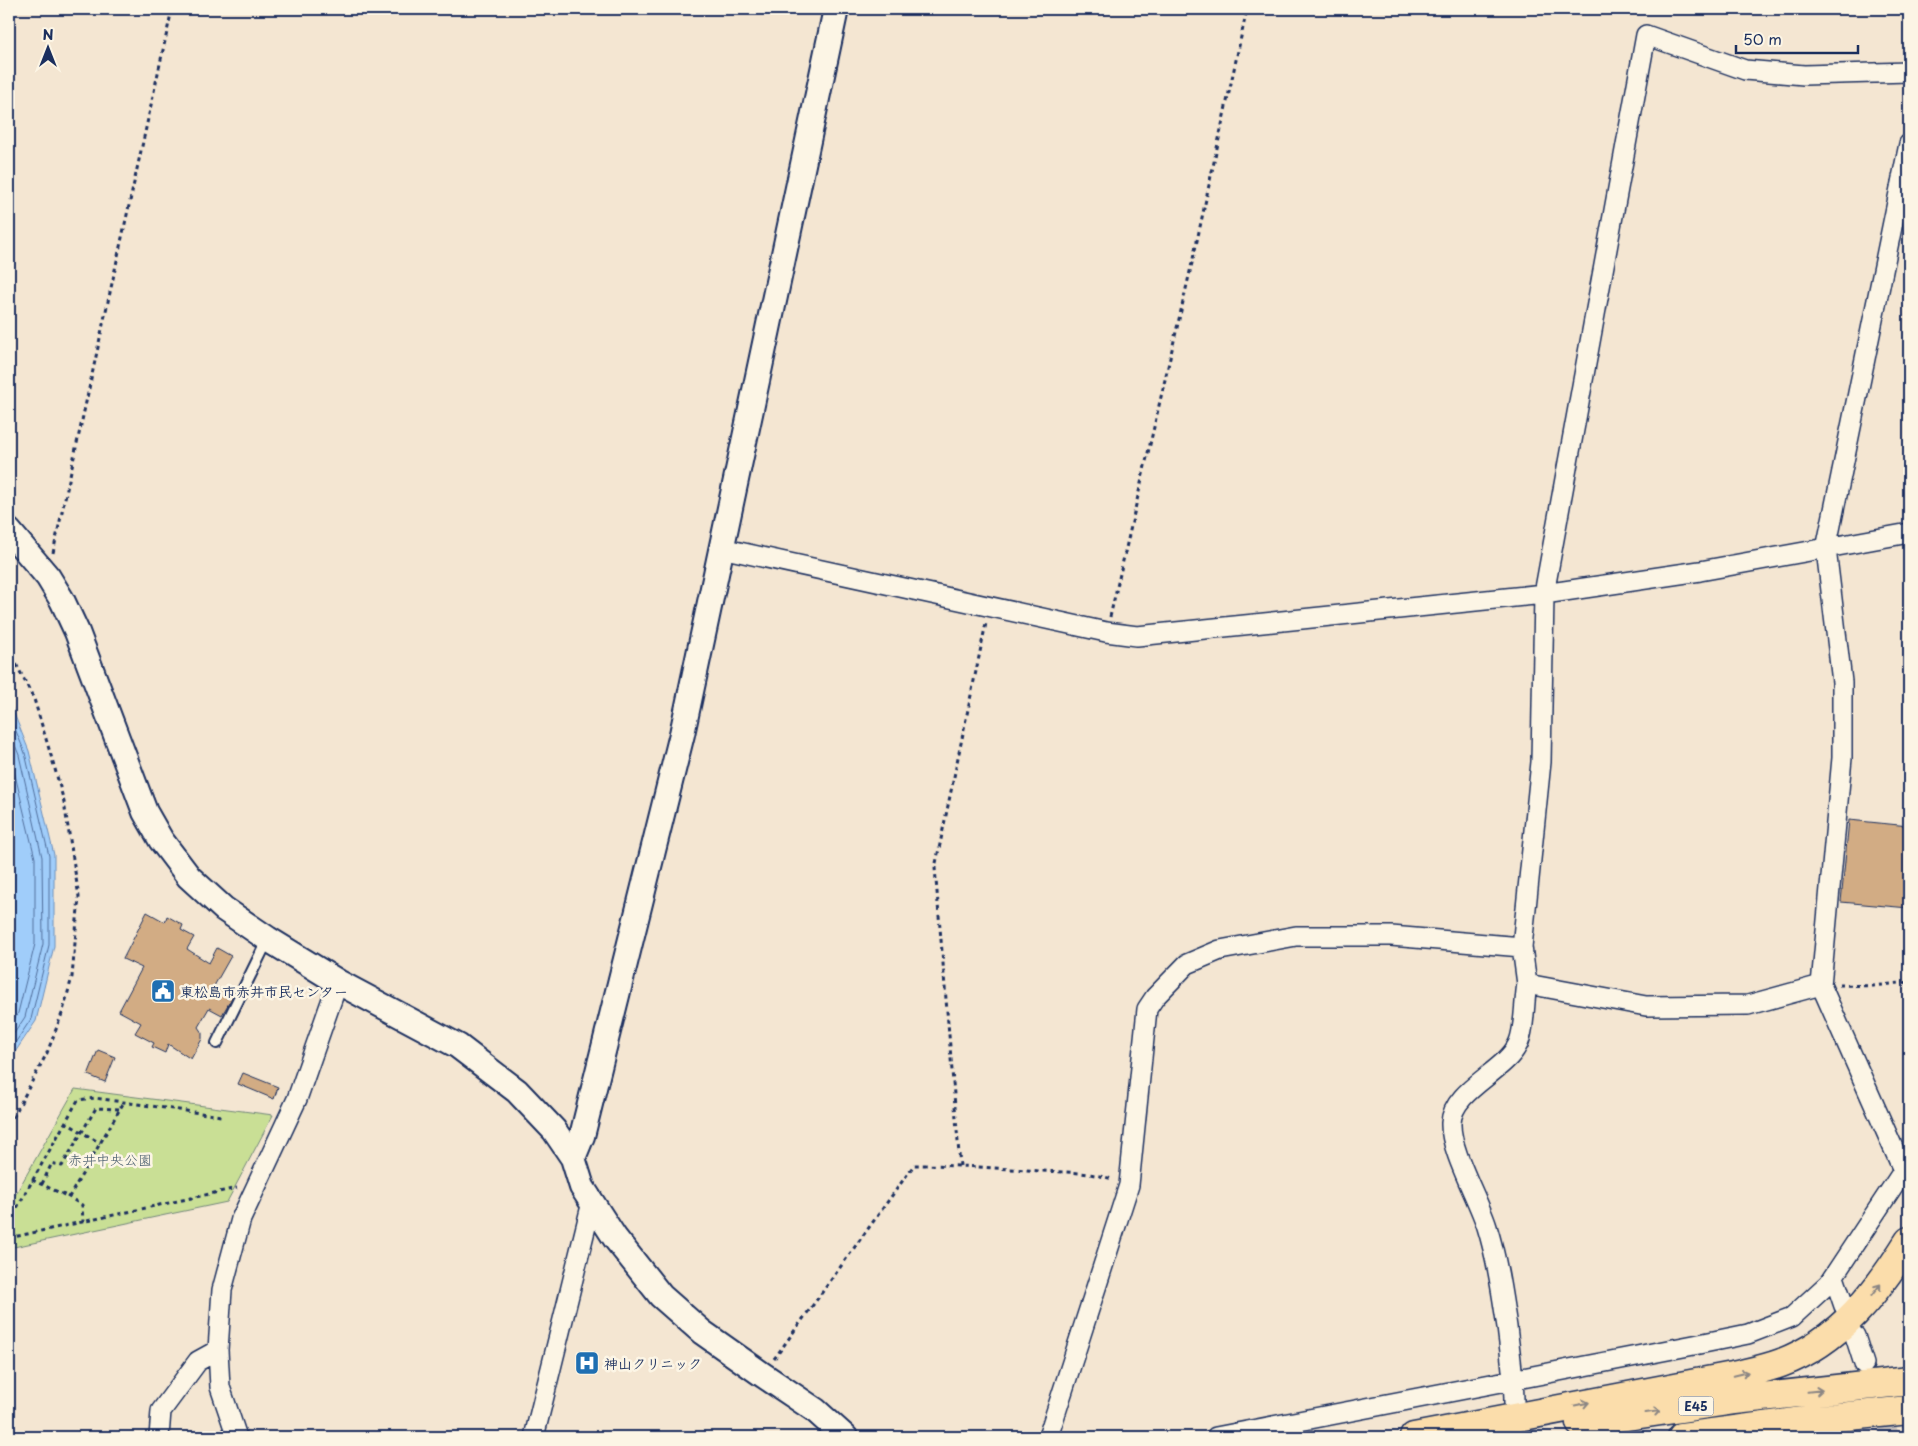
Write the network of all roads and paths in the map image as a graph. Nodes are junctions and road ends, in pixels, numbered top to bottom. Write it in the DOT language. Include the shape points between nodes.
graph roads {
  1 [pos="172,9"];
  2 [pos="836,9"];
  3 [pos="1247,9"];
  4 [pos="1909,72"];
  5 [pos="1909,144"];
  6 [pos="9,531"];
  7 [pos="1909,533"];
  8 [pos="721,548"];
  9 [pos="1826,548"];
  10 [pos="48,576"];
  11 [pos="1544,594"];
  12 [pos="989,607"];
  13 [pos="1106,632"];
  14 [pos="9,650"];
  15 [pos="268,939"];
  16 [pos="1522,947"];
  17 [pos="338,982"];
  18 [pos="1909,982"];
  19 [pos="1527,984"];
  20 [pos="1821,985"];
  21 [pos="217,1043"];
  22 [pos="124,1102"];
  23 [pos="120,1109"];
  24 [pos="221,1116"];
  25 [pos="65,1122"];
  26 [pos="9,1125"];
  27 [pos="82,1131"];
  28 [pos="100,1143"];
  29 [pos="573,1158"];
  30 [pos="960,1166"];
  31 [pos="1906,1166"];
  32 [pos="32,1180"];
  33 [pos="42,1184"];
  34 [pos="258,1184"];
  35 [pos="1130,1185"];
  36 [pos="67,1196"];
  37 [pos="592,1202"];
  38 [pos="9,1222"];
  39 [pos="83,1222"];
  40 [pos="9,1238"];
  41 [pos="1909,1241"];
  42 [pos="1834,1277"];
  43 [pos="1844,1306"];
  44 [pos="1855,1336"];
  45 [pos="218,1350"];
  46 [pos="1864,1364"];
  47 [pos="763,1375"];
  48 [pos="1514,1379"];
  49 [pos="1909,1381"];
  50 [pos="1514,1403"];
  51 [pos="1909,1410"];
  52 [pos="1773,1425"];
  53 [pos="1909,1428"];
  54 [pos="158,1437"];
  55 [pos="237,1437"];
  56 [pos="534,1437"];
  57 [pos="845,1437"];
  58 [pos="1048,1437"];
  59 [pos="1216,1437"];
  60 [pos="1414,1437"];
  61 [pos="1484,1437"];
  62 [pos="1682,1437"];
  1 -- 10 [label="path"];
  2 -- 8 [label="street"];
  3 -- 13 [label="path"];
  4 -- 11 [label="street" via="1804,75 1745,70 1646,35"];
  5 -- 9 [label="street"];
  6 -- 10 [label="street"];
  7 -- 9 [label="street"];
  8 -- 12 [label="street"];
  8 -- 29 [label="street" via="682,734 582,1136"];
  9 -- 11 [label="street"];
  9 -- 20 [label="street" via="1842,682 1842,748"];
  10 -- 15 [label="street" via="76,632 145,812 161,840 189,877 224,909"];
  11 -- 13 [label="street" via="1137,636"];
  11 -- 16 [label="street" via="1540,762"];
  12 -- 13 [label="street"];
  12 -- 30 [label="path" via="935,868"];
  14 -- 26 [label="path" via="34,699 64,802 79,897 72,977 63,1011 47,1054"];
  15 -- 17 [label="street"];
  15 -- 21 [label="lane"];
  16 -- 19 [label="street"];
  16 -- 35 [label="street" via="1391,936 1296,936 1220,950 1187,964 1147,1009"];
  17 -- 29 [label="street" via="458,1046 517,1091 554,1130"];
  17 -- 34 [label="street" via="297,1099"];
  18 -- 20 [label="path" via="1874,986"];
  19 -- 20 [label="street" via="1646,1006 1748,1005"];
  19 -- 48 [label="street" via="1519,1043 1509,1057 1466,1094 1454,1108 1451,1121 1452,1138 1487,1226 1501,1286"];
  20 -- 31 [label="street"];
  22 -- 23 [label="path"];
  22 -- 24 [label="path"];
  22 -- 25 [label="path" via="95,1098 78,1100"];
  23 -- 27 [label="path" via="96,1108"];
  23 -- 28 [label="path"];
  25 -- 27 [label="path"];
  25 -- 32 [label="path"];
  27 -- 28 [label="path"];
  27 -- 33 [label="path" via="62,1166 52,1163"];
  28 -- 36 [label="path"];
  29 -- 37 [label="street" via="582,1186"];
  30 -- 35 [label="path" via="1099,1175"];
  30 -- 47 [label="path" via="914,1165"];
  31 -- 42 [label="street"];
  32 -- 33 [label="path"];
  32 -- 38 [label="path"];
  33 -- 36 [label="path"];
  34 -- 39 [label="path"];
  34 -- 45 [label="street" via="241,1219 222,1290"];
  35 -- 58 [label="street"];
  36 -- 39 [label="path" via="82,1205"];
  37 -- 47 [label="street" via="615,1238 661,1296 702,1332"];
  37 -- 56 [label="street"];
  39 -- 40 [label="path"];
  60 -- 41 [label="highway, one-way" via="1733,1376 1782,1363 1814,1346 1854,1315 1888,1275"];
  42 -- 43 [label="street"];
  42 -- 48 [label="street" via="1792,1317 1748,1334"];
  44 -- 46 [label="street"];
  45 -- 54 [label="street" via="198,1361 161,1411"];
  45 -- 55 [label="street" via="220,1387"];
  47 -- 57 [label="street" via="815,1410"];
  48 -- 50 [label="street"];
  48 -- 59 [label="street"];
  61 -- 49 [label="highway, E45, one-way" via="1735,1400"];
  51 -- 52 [label="highway, E45"];
  52 -- 53 [label="highway" via="1811,1436"];
  52 -- 62 [label="highway, E45"];
}
